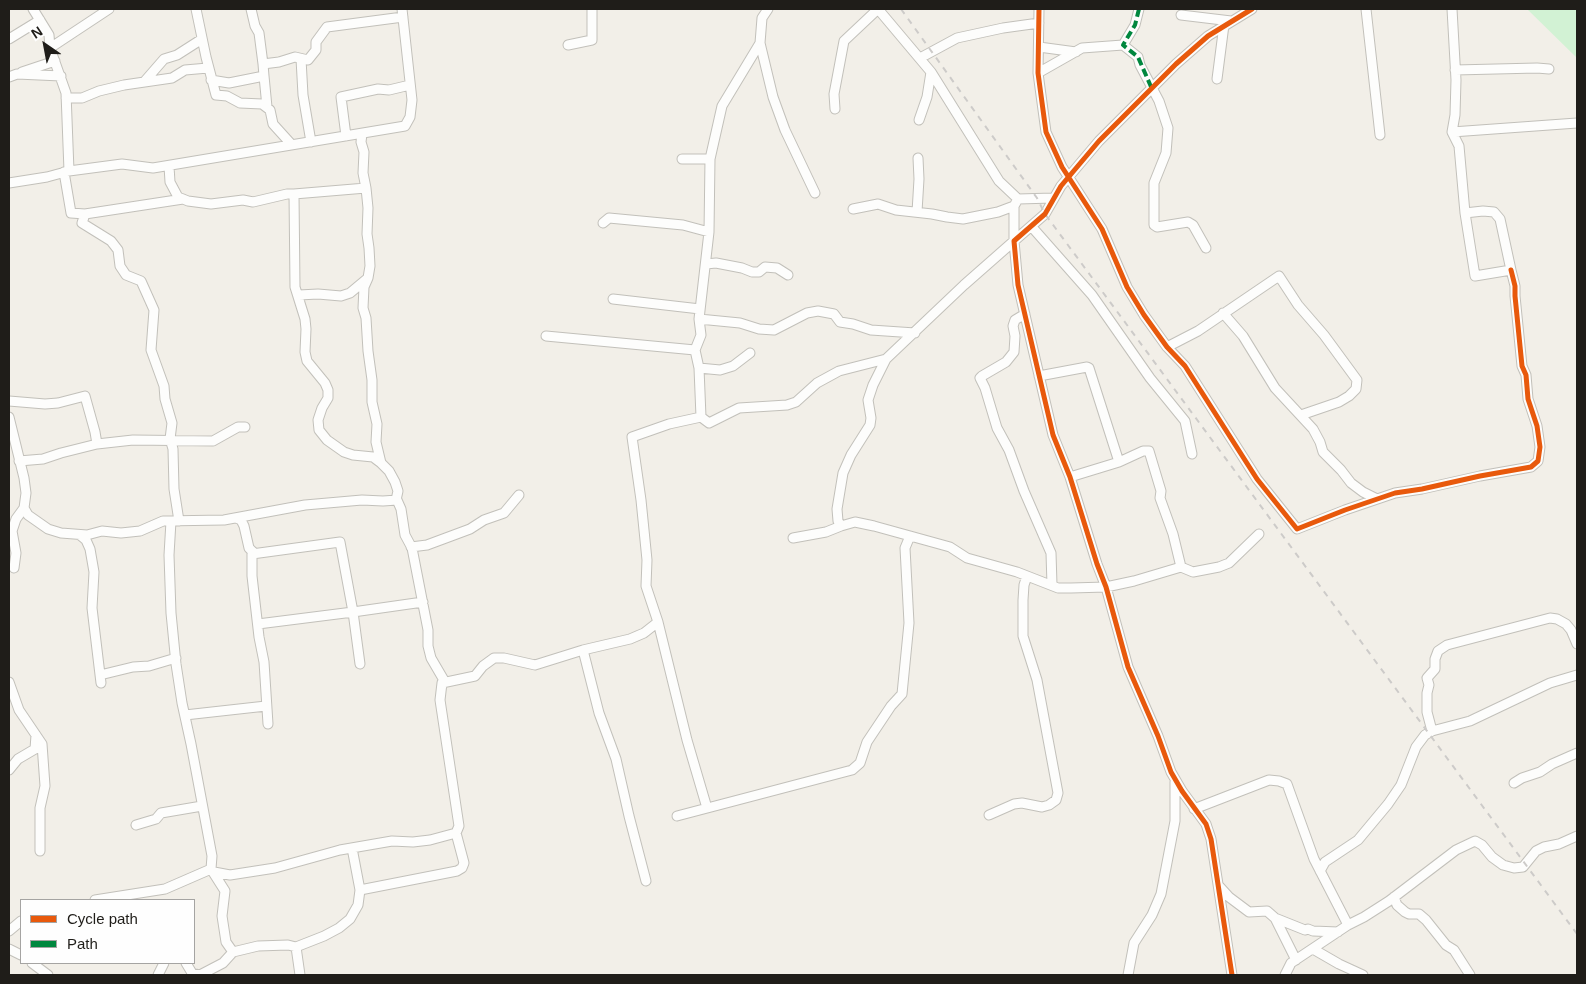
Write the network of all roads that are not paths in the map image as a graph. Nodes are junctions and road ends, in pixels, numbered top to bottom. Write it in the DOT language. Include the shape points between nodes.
graph roads {
  1 [pos="33,9"];
  2 [pos="109,9"];
  3 [pos="196,9"];
  4 [pos="251,9"];
  5 [pos="592,9"];
  6 [pos="768,9"];
  7 [pos="878,9"];
  8 [pos="1038,9"];
  9 [pos="1139,9"];
  10 [pos="1252,9"];
  11 [pos="1366,9"];
  12 [pos="1452,9"];
  13 [pos="402,13"];
  14 [pos="1181,15"];
  15 [pos="40,20"];
  16 [pos="1039,23"];
  17 [pos="1228,23"];
  18 [pos="9,39"];
  19 [pos="202,39"];
  20 [pos="760,43"];
  21 [pos="1123,44"];
  22 [pos="568,45"];
  23 [pos="1039,47"];
  24 [pos="50,48"];
  25 [pos="1076,52"];
  26 [pos="920,58"];
  27 [pos="300,59"];
  28 [pos="56,61"];
  29 [pos="263,64"];
  30 [pos="208,68"];
  31 [pos="1549,69"];
  32 [pos="1455,70"];
  33 [pos="931,72"];
  34 [pos="1038,73"];
  35 [pos="13,76"];
  36 [pos="61,76"];
  37 [pos="264,76"];
  38 [pos="1217,79"];
  39 [pos="211,80"];
  40 [pos="144,82"];
  41 [pos="410,85"];
  42 [pos="1152,89"];
  43 [pos="66,98"];
  44 [pos="267,107"];
  45 [pos="835,109"];
  46 [pos="919,120"];
  47 [pos="1577,123"];
  48 [pos="1452,132"];
  49 [pos="362,134"];
  50 [pos="1380,135"];
  51 [pos="346,136"];
  52 [pos="310,142"];
  53 [pos="292,146"];
  54 [pos="918,158"];
  55 [pos="682,159"];
  56 [pos="710,159"];
  57 [pos="169,166"];
  58 [pos="67,171"];
  59 [pos="1068,177"];
  60 [pos="9,183"];
  61 [pos="366,188"];
  62 [pos="815,193"];
  63 [pos="294,194"];
  64 [pos="1053,198"];
  65 [pos="183,199"];
  66 [pos="1016,203"];
  67 [pos="853,209"];
  68 [pos="917,212"];
  69 [pos="1465,213"];
  70 [pos="85,214"];
  71 [pos="603,223"];
  72 [pos="1031,226"];
  73 [pos="709,232"];
  74 [pos="1014,241"];
  75 [pos="1206,248"];
  76 [pos="706,264"];
  77 [pos="1510,270"];
  78 [pos="788,275"];
  79 [pos="368,278"];
  80 [pos="299,295"];
  81 [pos="613,299"];
  82 [pos="700,310"];
  83 [pos="1223,313"];
  84 [pos="1025,314"];
  85 [pos="699,319"];
  86 [pos="915,333"];
  87 [pos="546,336"];
  88 [pos="1168,347"];
  89 [pos="695,350"];
  90 [pos="750,353"];
  91 [pos="886,360"];
  92 [pos="699,368"];
  93 [pos="1039,376"];
  94 [pos="9,401"];
  95 [pos="1301,415"];
  96 [pos="9,417"];
  97 [pos="701,417"];
  98 [pos="245,428"];
  99 [pos="170,439"];
  100 [pos="97,444"];
  101 [pos="1192,454"];
  102 [pos="19,461"];
  103 [pos="1119,462"];
  104 [pos="382,463"];
  105 [pos="1070,477"];
  106 [pos="519,495"];
  107 [pos="396,500"];
  108 [pos="1377,500"];
  109 [pos="24,508"];
  110 [pos="236,518"];
  111 [pos="175,521"];
  112 [pos="841,526"];
  113 [pos="1259,534"];
  114 [pos="80,535"];
  115 [pos="910,536"];
  116 [pos="793,538"];
  117 [pos="411,547"];
  118 [pos="254,553"];
  119 [pos="1181,567"];
  120 [pos="14,568"];
  121 [pos="1027,576"];
  122 [pos="1052,585"];
  123 [pos="1106,587"];
  124 [pos="423,602"];
  125 [pos="353,612"];
  126 [pos="658,622"];
  127 [pos="258,624"];
  128 [pos="1577,644"];
  129 [pos="583,650"];
  130 [pos="176,658"];
  131 [pos="360,664"];
  132 [pos="1577,675"];
  133 [pos="9,682"];
  134 [pos="445,682"];
  135 [pos="266,706"];
  136 [pos="185,715"];
  137 [pos="268,724"];
  138 [pos="1432,731"];
  139 [pos="36,735"];
  140 [pos="1577,753"];
  141 [pos="9,770"];
  142 [pos="1175,780"];
  143 [pos="1514,783"];
  144 [pos="202,806"];
  145 [pos="707,808"];
  146 [pos="1194,809"];
  147 [pos="988,815"];
  148 [pos="676,816"];
  149 [pos="136,824"];
  150 [pos="456,833"];
  151 [pos="1577,836"];
  152 [pos="352,848"];
  153 [pos="40,852"];
  154 [pos="212,871"];
  155 [pos="1320,871"];
  156 [pos="646,880"];
  157 [pos="1219,886"];
  158 [pos="360,890"];
  159 [pos="1394,897"];
  160 [pos="101,899"];
  161 [pos="1275,918"];
  162 [pos="20,922"];
  163 [pos="1348,925"];
  164 [pos="9,931"];
  165 [pos="1338,932"];
  166 [pos="296,947"];
  167 [pos="1313,949"];
  168 [pos="233,952"];
  169 [pos="1296,960"];
  170 [pos="33,964"];
  171 [pos="187,964"];
  172 [pos="48,975"];
  173 [pos="200,975"];
  174 [pos="300,975"];
  175 [pos="1128,975"];
  176 [pos="1232,975"];
  177 [pos="1285,975"];
  178 [pos="1363,975"];
  179 [pos="1470,975"];
  1 -- 15 [label="street"];
  2 -- 24 [label="street"];
  3 -- 19 [label="street"];
  4 -- 29 [label="street" via="259,33"];
  5 -- 22 [label="street" via="592,40"];
  6 -- 20 [label="street" via="762,18"];
  7 -- 26 [label="street"];
  7 -- 45 [label="street" via="844,41 834,94"];
  8 -- 16 [label="street"];
  9 -- 21 [label="street" via="1135,25"];
  10 -- 17 [label="street"];
  11 -- 50 [label="street"];
  12 -- 32 [label="street"];
  13 -- 27 [label="street" via="327,27 308,60"];
  13 -- 41 [label="street"];
  14 -- 17 [label="street"];
  15 -- 18 [label="street"];
  15 -- 24 [label="street" via="49,35"];
  16 -- 23 [label="street"];
  16 -- 26 [label="street" via="957,38"];
  17 -- 38 [label="street"];
  17 -- 42 [label="street" via="1190,51"];
  19 -- 30 [label="street"];
  19 -- 40 [label="street" via="177,55 164,59"];
  20 -- 56 [label="street" via="722,106"];
  20 -- 62 [label="street" via="785,130"];
  21 -- 25 [label="street" via="1082,48"];
  21 -- 42 [label="street" via="1138,57"];
  23 -- 25 [label="street"];
  23 -- 34 [label="street"];
  24 -- 28 [label="street"];
  25 -- 34 [label="street"];
  26 -- 33 [label="street"];
  27 -- 29 [label="street" via="295,57"];
  27 -- 52 [label="street"];
  28 -- 35 [label="street"];
  28 -- 36 [label="street"];
  29 -- 37 [label="street"];
  30 -- 39 [label="street"];
  30 -- 40 [label="street" via="184,70 172,78"];
  31 -- 32 [label="street"];
  32 -- 48 [label="street"];
  33 -- 46 [label="street"];
  33 -- 66 [label="street"];
  34 -- 59 [label="street" via="1046,132"];
  35 -- 36 [label="street"];
  36 -- 43 [label="street"];
  37 -- 39 [label="street" via="229,83"];
  37 -- 44 [label="street"];
  39 -- 44 [label="street" via="216,95"];
  40 -- 43 [label="street" via="99,91 82,98"];
  41 -- 49 [label="street" via="411,109 405,126"];
  41 -- 51 [label="street" via="341,96"];
  42 -- 59 [label="street"];
  42 -- 75 [label="street" via="1168,128 1166,153 1154,183 1154,225 1188,222"];
  43 -- 58 [label="street"];
  44 -- 53 [label="street" via="273,124"];
  47 -- 48 [label="street"];
  48 -- 69 [label="street" via="1460,146"];
  49 -- 51 [label="street"];
  49 -- 61 [label="street"];
  51 -- 52 [label="street"];
  52 -- 53 [label="street"];
  53 -- 57 [label="street"];
  54 -- 68 [label="street"];
  55 -- 56 [label="street"];
  56 -- 73 [label="street"];
  57 -- 58 [label="street" via="153,168 122,164"];
  57 -- 65 [label="street" via="170,182"];
  58 -- 60 [label="street"];
  58 -- 70 [label="street" via="71,213"];
  59 -- 64 [label="street"];
  59 -- 88 [label="street" via="1102,228 1127,287"];
  61 -- 63 [label="street"];
  61 -- 79 [label="street"];
  63 -- 65 [label="street" via="253,202 211,204"];
  63 -- 80 [label="street" via="295,287"];
  64 -- 66 [label="street"];
  64 -- 72 [label="street" via="1045,214"];
  65 -- 70 [label="street"];
  66 -- 68 [label="street" via="998,212 963,218"];
  66 -- 74 [label="street"];
  67 -- 68 [label="street" via="878,204"];
  69 -- 77 [label="street" via="1494,212 1500,219"];
  69 -- 77 [label="street" via="1476,276"];
  70 -- 99 [label="street" via="82,223 112,241 126,275 141,281 149,296 154,310 151,350 170,410"];
  71 -- 73 [label="street" via="609,218 684,225"];
  72 -- 74 [label="street"];
  72 -- 101 [label="street" via="1092,295 1150,378 1185,421"];
  73 -- 76 [label="street"];
  74 -- 84 [label="street" via="1016,272"];
  74 -- 86 [label="street"];
  76 -- 78 [label="street" via="716,263 752,272 777,268"];
  76 -- 82 [label="street"];
  77 -- 108 [label="street" via="1516,286 1522,366 1528,399 1538,426 1538,461 1531,467 1395,493"];
  79 -- 80 [label="street" via="350,293 340,296"];
  79 -- 104 [label="street" via="363,308 372,402 378,424 376,442"];
  80 -- 104 [label="street" via="306,329 305,352 312,369 326,383 328,390 328,398 318,420 319,430 344,452 373,457"];
  81 -- 82 [label="street"];
  82 -- 85 [label="street"];
  83 -- 88 [label="street"];
  83 -- 95 [label="street" via="1243,336 1275,388"];
  83 -- 95 [label="street" via="1279,276 1357,380 1356,389 1350,396"];
  84 -- 93 [label="street"];
  84 -- 122 [label="street" via="1015,320 1013,326 1014,352 1006,362 980,378 997,428 1051,553"];
  85 -- 86 [label="street" via="774,330 807,312 818,311 834,314 840,322 871,330"];
  85 -- 89 [label="street" via="701,335"];
  86 -- 91 [label="street"];
  87 -- 89 [label="street"];
  88 -- 108 [label="street" via="1185,366 1257,479 1297,529"];
  89 -- 92 [label="street"];
  90 -- 92 [label="street" via="733,366 720,370"];
  91 -- 97 [label="street" via="839,370 817,383 796,402 787,405 740,408 709,422"];
  91 -- 112 [label="street" via="868,400 870,425 842,473 837,509"];
  92 -- 97 [label="street"];
  93 -- 103 [label="street" via="1089,368"];
  93 -- 105 [label="street" via="1053,435"];
  94 -- 100 [label="street" via="45,404 85,396"];
  95 -- 108 [label="street" via="1313,429 1323,452 1351,483"];
  96 -- 102 [label="street"];
  97 -- 126 [label="street" via="632,437 647,560 646,586"];
  98 -- 99 [label="street" via="238,427 213,441"];
  99 -- 100 [label="street"];
  99 -- 111 [label="street"];
  100 -- 102 [label="street" via="43,459"];
  102 -- 109 [label="street" via="25,485"];
  103 -- 105 [label="street"];
  103 -- 119 [label="street" via="1149,450"];
  104 -- 107 [label="street" via="398,491"];
  105 -- 123 [label="street"];
  106 -- 117 [label="street" via="504,513 470,529"];
  107 -- 110 [label="street" via="304,505"];
  107 -- 117 [label="street"];
  109 -- 114 [label="street" via="28,515 48,528"];
  109 -- 120 [label="street" via="12,531 16,553"];
  110 -- 111 [label="street"];
  110 -- 118 [label="street" via="241,520 249,548"];
  111 -- 114 [label="street" via="163,521 140,531"];
  111 -- 130 [label="street" via="169,555"];
  112 -- 115 [label="street" via="855,522"];
  112 -- 116 [label="street"];
  113 -- 119 [label="street" via="1229,563 1194,572"];
  114 -- 130 [label="street" via="90,550 94,572 92,608 100,679 133,667 150,666"];
  115 -- 121 [label="street"];
  115 -- 145 [label="street" via="905,548 909,624 902,694 867,742 860,763 852,770"];
  117 -- 124 [label="street"];
  118 -- 125 [label="street" via="340,542"];
  118 -- 127 [label="street" via="252,576"];
  119 -- 123 [label="street"];
  121 -- 122 [label="street"];
  121 -- 147 [label="street" via="1023,636 1037,680 1058,793 1056,800 1049,805 1014,804"];
  122 -- 123 [label="street" via="1058,588"];
  123 -- 142 [label="street" via="1128,667"];
  124 -- 125 [label="street"];
  124 -- 134 [label="street" via="431,658"];
  125 -- 127 [label="street"];
  125 -- 131 [label="street"];
  126 -- 129 [label="street" via="630,639"];
  126 -- 145 [label="street" via="686,740"];
  127 -- 135 [label="street"];
  128 -- 138 [label="street" via="1566,624 1550,618 1438,651 1435,669 1427,678 1427,712"];
  129 -- 134 [label="street" via="535,664 494,658 475,676"];
  129 -- 156 [label="street" via="599,713 616,759"];
  130 -- 136 [label="street"];
  132 -- 138 [label="street" via="1550,683 1470,720"];
  133 -- 139 [label="street" via="19,710"];
  134 -- 150 [label="street" via="442,683 440,700 459,826"];
  135 -- 136 [label="street"];
  135 -- 137 [label="street"];
  136 -- 144 [label="street"];
  138 -- 155 [label="street" via="1416,748 1401,785 1388,804 1358,840 1325,862"];
  139 -- 141 [label="street" via="35,749 18,759"];
  139 -- 153 [label="street" via="42,744 45,786 40,808"];
  140 -- 143 [label="street"];
  142 -- 146 [label="street"];
  142 -- 175 [label="street" via="1175,821 1161,894 1134,943"];
  144 -- 149 [label="street" via="161,813 156,819"];
  144 -- 154 [label="street"];
  145 -- 148 [label="street"];
  146 -- 155 [label="street" via="1269,780 1279,780 1287,784"];
  146 -- 157 [label="street" via="1206,824 1211,839"];
  150 -- 152 [label="street" via="430,840 392,841"];
  150 -- 158 [label="street" via="464,863 457,871"];
  151 -- 159 [label="street" via="1536,851 1523,867 1514,868 1503,865 1475,841 1435,864"];
  152 -- 154 [label="street" via="275,868 230,875"];
  152 -- 158 [label="street"];
  154 -- 160 [label="street" via="165,889"];
  154 -- 168 [label="street" via="224,891 222,916 226,942"];
  155 -- 163 [label="street"];
  157 -- 161 [label="street" via="1249,912 1267,911"];
  157 -- 176 [label="street"];
  158 -- 166 [label="street" via="358,905 350,919 324,936"];
  159 -- 163 [label="street"];
  159 -- 179 [label="street" via="1405,912 1419,914 1426,920 1454,950"];
  161 -- 165 [label="street" via="1305,930"];
  161 -- 169 [label="street"];
  162 -- 164 [label="street"];
  163 -- 165 [label="street"];
  165 -- 167 [label="street"];
  166 -- 168 [label="street" via="258,946"];
  166 -- 174 [label="street"];
  167 -- 169 [label="street"];
  167 -- 178 [label="street"];
  168 -- 173 [label="street" via="223,963"];
  169 -- 177 [label="street"];
  170 -- 172 [label="street"];
  171 -- 173 [label="street" via="192,973"];
}
